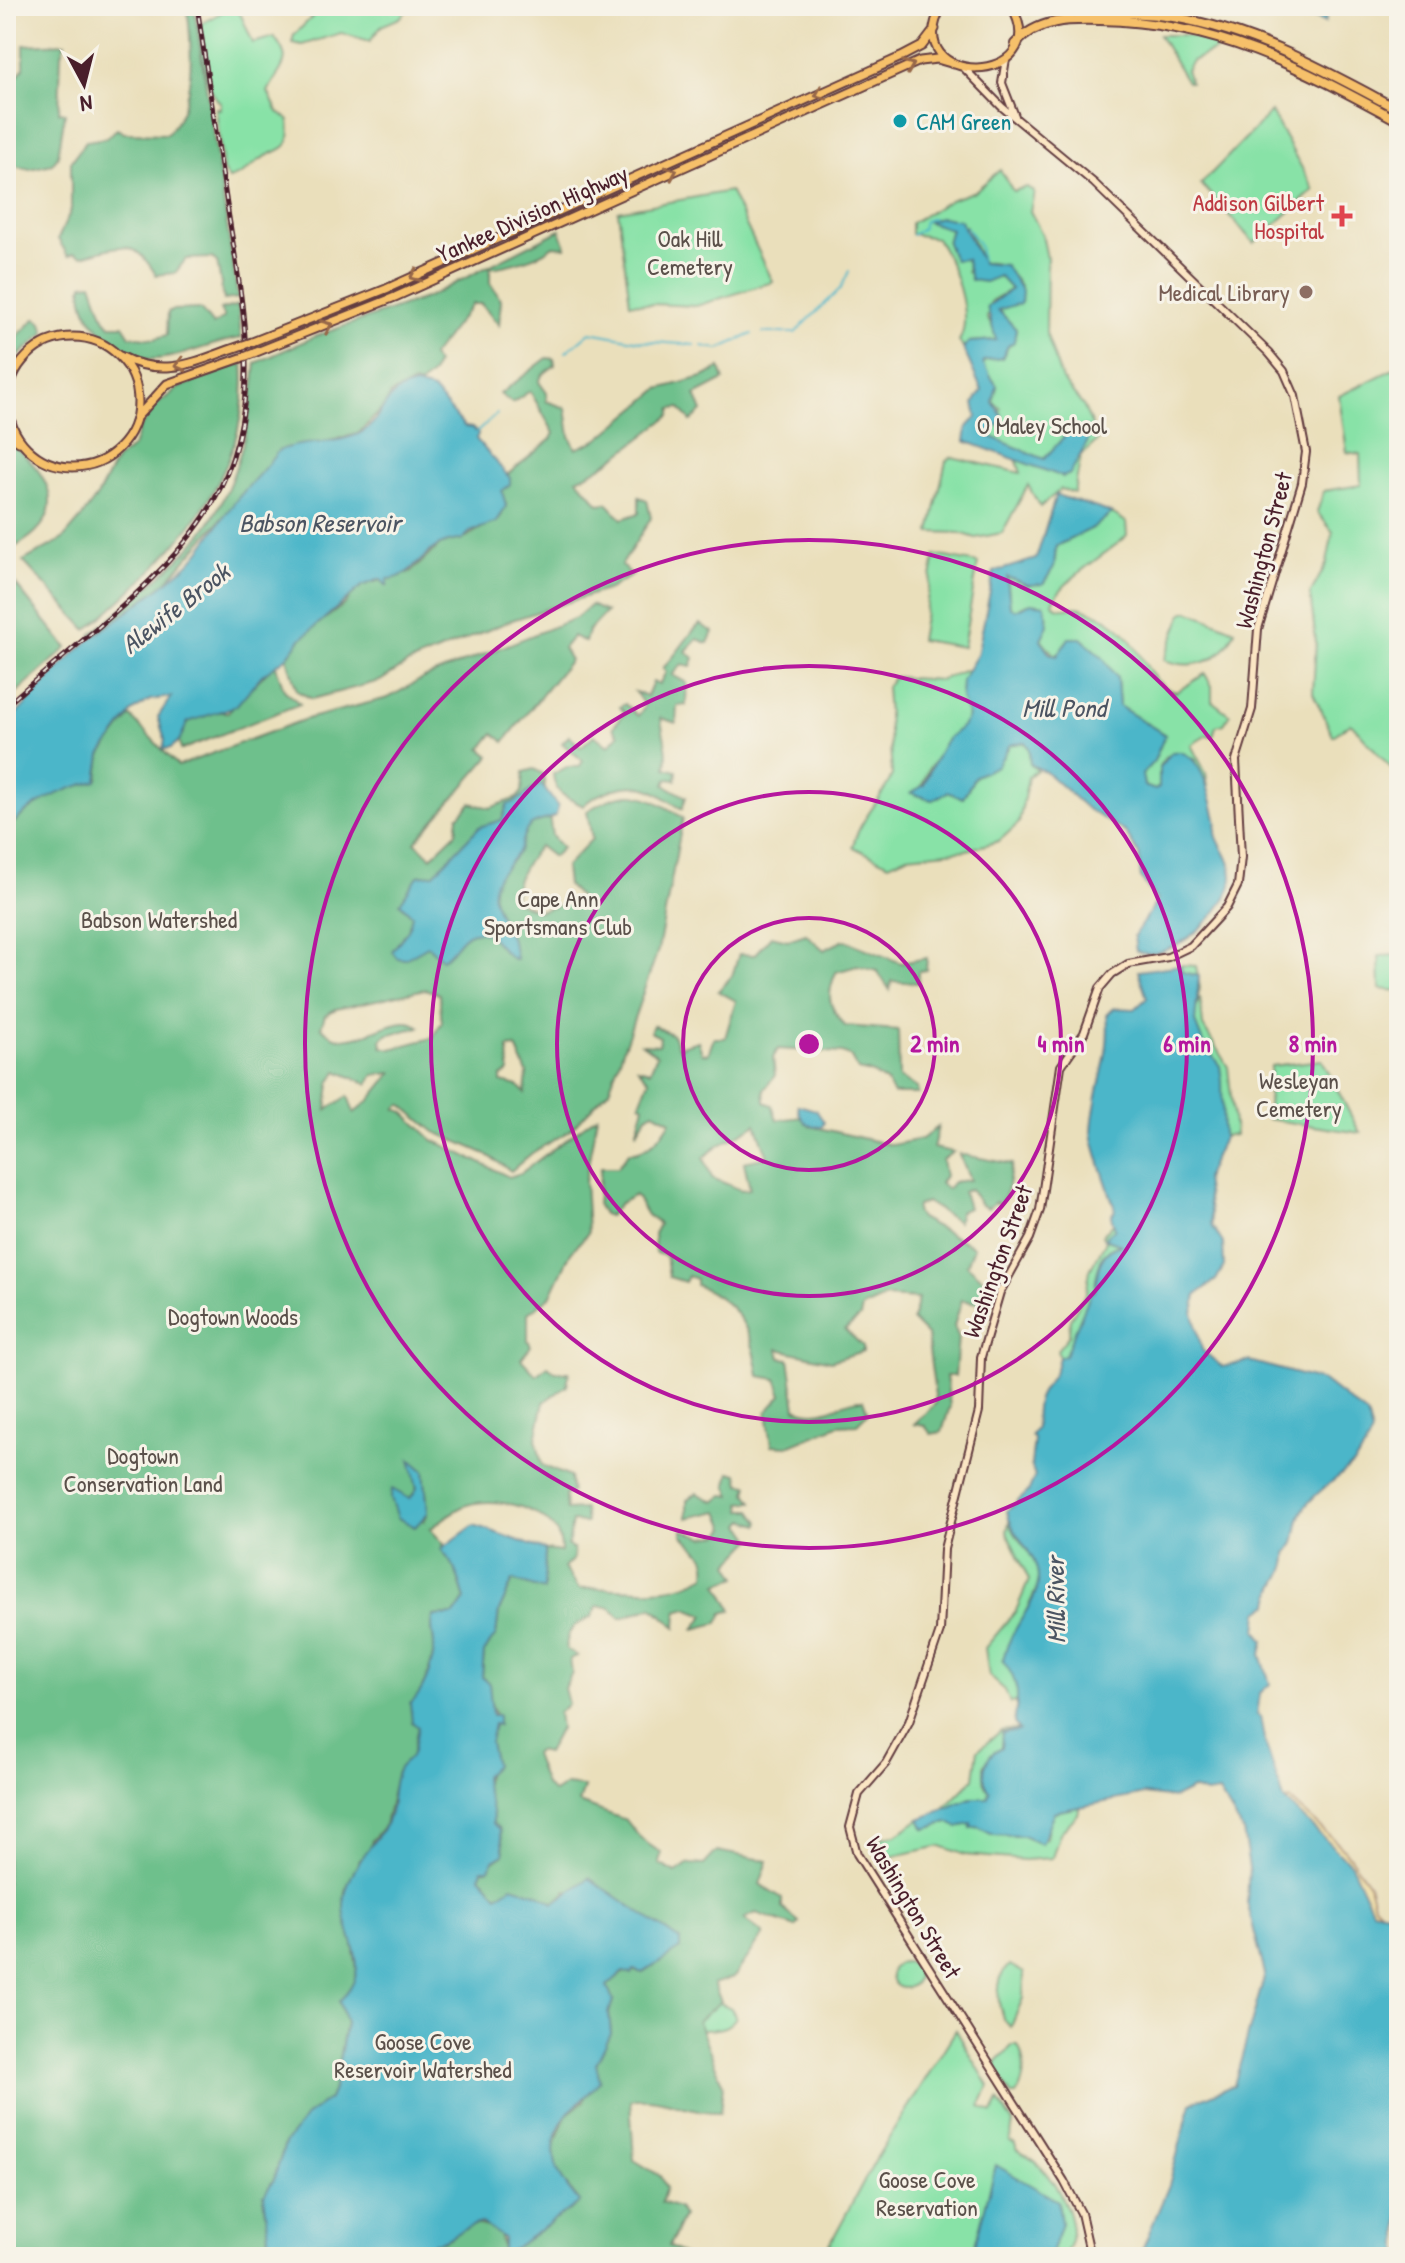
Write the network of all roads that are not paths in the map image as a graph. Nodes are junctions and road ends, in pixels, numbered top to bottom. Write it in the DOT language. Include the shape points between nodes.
graph roads {
  1 [pos="942,6"];
  2 [pos="1011,6"];
  3 [pos="1033,6"];
  4 [pos="935,29"];
  5 [pos="1015,44"];
  6 [pos="1006,59"];
  7 [pos="1298,61"];
  8 [pos="954,64"];
  9 [pos="1308,66"];
  10 [pos="965,69"];
  11 [pos="1399,110"];
  12 [pos="1015,116"];
  13 [pos="1399,121"];
  14 [pos="117,354"];
  15 [pos="8,385"];
  16 [pos="136,419"];
  17 [pos="6,433"];
  18 [pos="27,448"];
  19 [pos="1091,2257"];
  1 -- 4 [label="highway"];
  2 -- 5 [label="highway" via="1017,23"];
  3 -- 7 [label="highway" via="1175,18 1236,32"];
  4 -- 8 [label="highway" via="941,51"];
  4 -- 14 [label="highway, Yankee Division Highway, one-way" via="913,52 386,289 248,343 164,369 141,366"];
  5 -- 6 [label="highway"];
  5 -- 7 [label="highway" via="1047,23 1137,22 1219,37"];
  6 -- 10 [label="highway" via="983,70"];
  6 -- 12 [label="main road" via="1002,83"];
  7 -- 9 [label="highway"];
  8 -- 10 [label="highway"];
  16 -- 8 [label="highway, Yankee Division Highway, one-way, bridge" via="167,384 352,316 920,61"];
  9 -- 11 [label="highway"];
  9 -- 13 [label="highway"];
  10 -- 12 [label="main road, Washington Street"];
  12 -- 19 [label="main road, Washington Street" via="1094,183 1278,363 1295,396 1306,452 1302,483 1261,614 1252,709 1236,760 1238,885 1227,907 1191,946 1168,957 1128,964 1112,974 1095,999 1084,1033 1061,1066 1040,1210 1000,1292 981,1357 979,1411 944,1549 940,1631 909,1722 886,1763 859,1794 851,1815 857,1854 1064,2181 1081,2213"];
  14 -- 15 [label="highway" via="84,338 50,342 25,359"];
  14 -- 16 [label="highway" via="135,384"];
  15 -- 18 [label="highway" via="11,422"];
  16 -- 18 [label="highway" via="113,454 87,466 58,466"];
  17 -- 18 [label="highway"];
}
